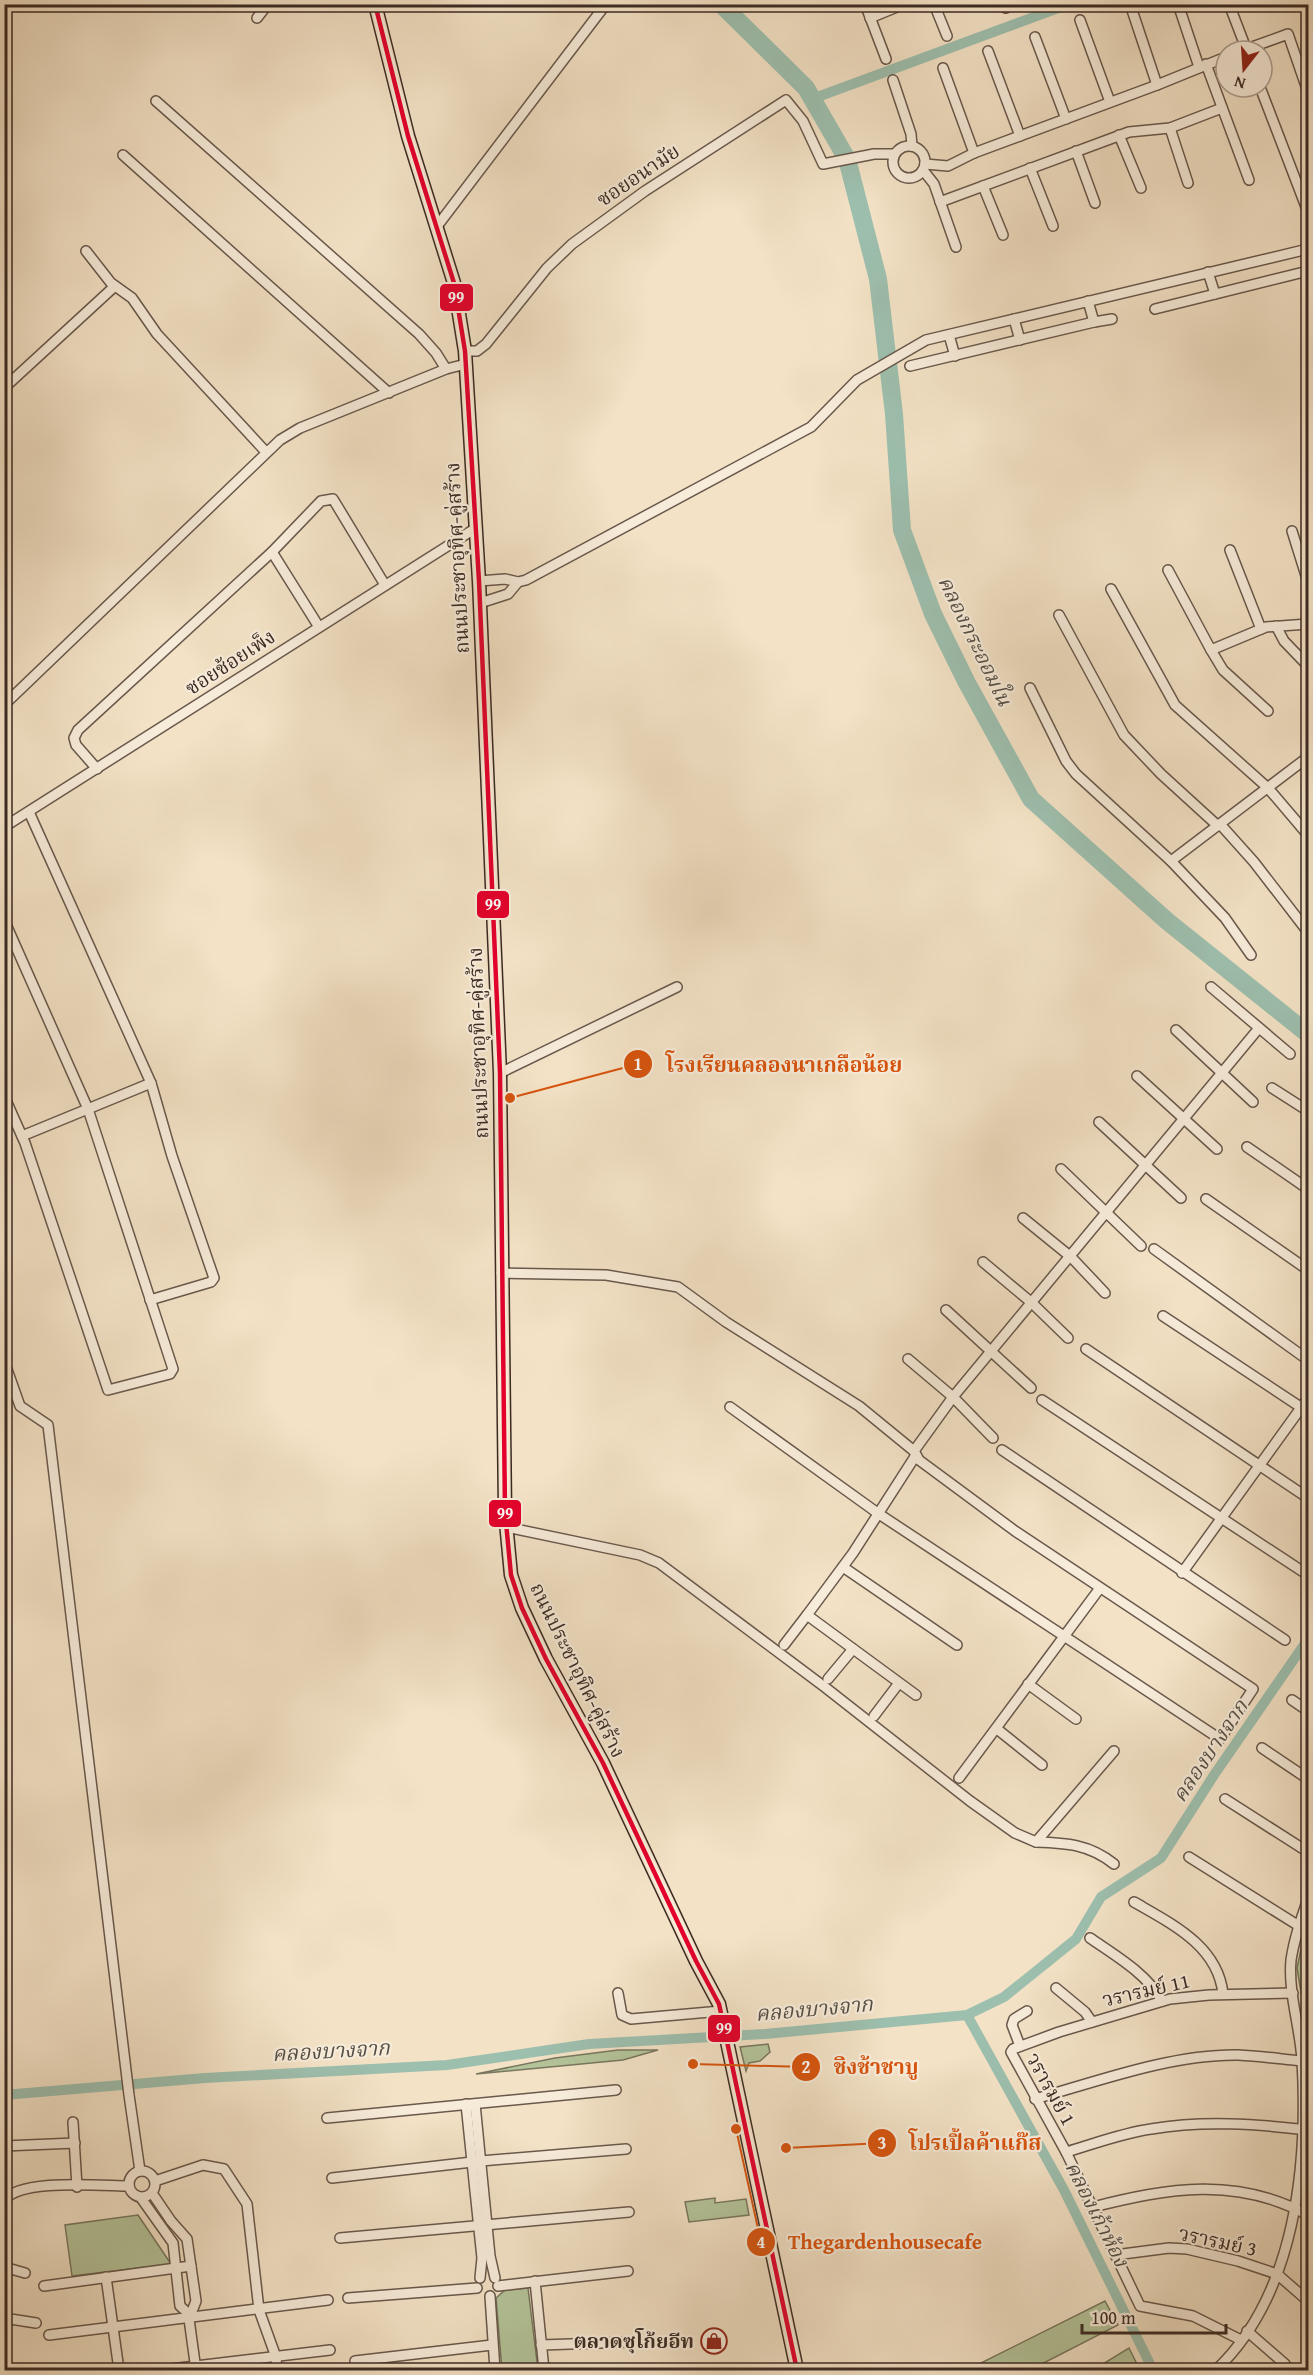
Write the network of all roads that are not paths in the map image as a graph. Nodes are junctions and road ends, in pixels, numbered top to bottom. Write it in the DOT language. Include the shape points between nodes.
graph roads {
  1 [pos="268,4"];
  2 [pos="375,4"];
  3 [pos="606,4"];
  4 [pos="865,4"];
  5 [pos="904,4"];
  6 [pos="934,4"];
  7 [pos="1130,4"];
  8 [pos="1178,4"];
  9 [pos="1233,6"];
  10 [pos="257,18"];
  11 [pos="870,18"];
  12 [pos="1080,20"];
  13 [pos="947,36"];
  14 [pos="1035,37"];
  15 [pos="1242,39"];
  16 [pos="1274,39"];
  17 [pos="988,51"];
  18 [pos="886,58"];
  19 [pos="1214,61"];
  20 [pos="1203,65"];
  21 [pos="943,69"];
  22 [pos="1305,72"];
  23 [pos="893,80"];
  24 [pos="1157,85"];
  25 [pos="1308,92"];
  26 [pos="1265,99"];
  27 [pos="156,101"];
  28 [pos="1110,102"];
  29 [pos="1222,108"];
  30 [pos="1066,119"];
  31 [pos="1170,128"];
  32 [pos="1119,135"];
  33 [pos="1020,136"];
  34 [pos="912,146"];
  35 [pos="1076,151"];
  36 [pos="974,153"];
  37 [pos="894,154"];
  38 [pos="123,155"];
  39 [pos="924,167"];
  40 [pos="1030,168"];
  41 [pos="1250,180"];
  42 [pos="1188,183"];
  43 [pos="983,186"];
  44 [pos="1141,188"];
  45 [pos="940,202"];
  46 [pos="1095,203"];
  47 [pos="1308,212"];
  48 [pos="438,225"];
  49 [pos="1053,226"];
  50 [pos="1003,235"];
  51 [pos="956,247"];
  52 [pos="1308,249"];
  53 [pos="86,251"];
  54 [pos="1308,271"];
  55 [pos="1208,272"];
  56 [pos="115,286"];
  57 [pos="1215,294"];
  58 [pos="1088,301"];
  59 [pos="1155,309"];
  60 [pos="1014,319"];
  61 [pos="1112,319"];
  62 [pos="1094,322"];
  63 [pos="949,334"];
  64 [pos="1020,340"];
  65 [pos="465,351"];
  66 [pos="955,356"];
  67 [pos="466,364"];
  68 [pos="910,366"];
  69 [pos="446,369"];
  70 [pos="4,388"];
  71 [pos="389,393"];
  72 [pos="266,452"];
  73 [pos="476,528"];
  74 [pos="1292,531"];
  75 [pos="1230,550"];
  76 [pos="272,552"];
  77 [pos="1168,570"];
  78 [pos="479,581"];
  79 [pos="518,582"];
  80 [pos="1308,582"];
  81 [pos="385,585"];
  82 [pos="1111,589"];
  83 [pos="480,603"];
  84 [pos="1059,615"];
  85 [pos="1308,624"];
  86 [pos="1276,626"];
  87 [pos="319,627"];
  88 [pos="1261,629"];
  89 [pos="1211,650"];
  90 [pos="1308,666"];
  91 [pos="1030,688"];
  92 [pos="4,705"];
  93 [pos="1268,711"];
  94 [pos="1308,758"];
  95 [pos="97,769"];
  96 [pos="1268,788"];
  97 [pos="29,813"];
  98 [pos="1219,825"];
  99 [pos="4,827"];
  100 [pos="1308,835"];
  101 [pos="1171,861"];
  102 [pos="4,920"];
  103 [pos="1308,932"];
  104 [pos="1251,955"];
  105 [pos="677,987"];
  106 [pos="1211,987"];
  107 [pos="1259,1028"];
  108 [pos="1176,1030"];
  109 [pos="1290,1054"];
  110 [pos="1222,1072"];
  111 [pos="500,1073"];
  112 [pos="1137,1076"];
  113 [pos="151,1083"];
  114 [pos="1272,1088"];
  115 [pos="4,1096"];
  116 [pos="1253,1102"];
  117 [pos="88,1108"];
  118 [pos="1308,1111"];
  119 [pos="1184,1117"];
  120 [pos="1099,1122"];
  121 [pos="22,1136"];
  122 [pos="1247,1148"];
  123 [pos="1217,1149"];
  124 [pos="1146,1166"];
  125 [pos="1061,1169"];
  126 [pos="1308,1189"];
  127 [pos="1181,1198"];
  128 [pos="1206,1199"];
  129 [pos="1108,1212"];
  130 [pos="1023,1218"];
  131 [pos="1141,1246"];
  132 [pos="1154,1249"];
  133 [pos="1071,1257"];
  134 [pos="983,1262"];
  135 [pos="1308,1270"];
  136 [pos="501,1274"];
  137 [pos="1105,1293"];
  138 [pos="150,1300"];
  139 [pos="1032,1303"];
  140 [pos="946,1310"];
  141 [pos="1163,1316"];
  142 [pos="1068,1338"];
  143 [pos="1086,1349"];
  144 [pos="993,1351"];
  145 [pos="908,1359"];
  146 [pos="1308,1360"];
  147 [pos="4,1361"];
  148 [pos="1032,1388"];
  149 [pos="953,1397"];
  150 [pos="1308,1398"];
  151 [pos="1042,1400"];
  152 [pos="730,1407"];
  153 [pos="1305,1409"];
  154 [pos="993,1438"];
  155 [pos="1002,1450"];
  156 [pos="915,1453"];
  157 [pos="1260,1466"];
  158 [pos="1308,1498"];
  159 [pos="879,1514"];
  160 [pos="1221,1518"];
  161 [pos="506,1527"];
  162 [pos="843,1567"];
  163 [pos="1182,1573"];
  164 [pos="1308,1575"];
  165 [pos="1100,1588"];
  166 [pos="807,1615"];
  167 [pos="1064,1636"];
  168 [pos="1285,1640"];
  169 [pos="784,1645"];
  170 [pos="957,1645"];
  171 [pos="853,1649"];
  172 [pos="828,1679"];
  173 [pos="899,1683"];
  174 [pos="1028,1684"];
  175 [pos="916,1695"];
  176 [pos="1292,1700"];
  177 [pos="1308,1711"];
  178 [pos="874,1716"];
  179 [pos="1077,1719"];
  180 [pos="997,1729"];
  181 [pos="1262,1749"];
  182 [pos="1114,1751"];
  183 [pos="1042,1765"];
  184 [pos="958,1778"];
  185 [pos="1308,1779"];
  186 [pos="1225,1798"];
  187 [pos="1035,1842"];
  188 [pos="1308,1852"];
  189 [pos="1189,1857"];
  190 [pos="1114,1864"];
  191 [pos="1308,1899"];
  192 [pos="1134,1902"];
  193 [pos="1299,1926"];
  194 [pos="1090,1938"];
  195 [pos="1056,1988"];
  196 [pos="1293,1993"];
  197 [pos="618,1994"];
  198 [pos="1223,1994"];
  199 [pos="1162,2001"];
  200 [pos="1027,2010"];
  201 [pos="723,2017"];
  202 [pos="1092,2022"];
  203 [pos="1016,2048"];
  204 [pos="1302,2061"];
  205 [pos="616,2090"];
  206 [pos="1035,2099"];
  207 [pos="470,2104"];
  208 [pos="327,2118"];
  209 [pos="73,2122"];
  210 [pos="1306,2130"];
  211 [pos="75,2143"];
  212 [pos="4,2146"];
  213 [pos="626,2149"];
  214 [pos="1066,2152"];
  215 [pos="476,2162"];
  216 [pos="140,2171"];
  217 [pos="332,2178"];
  218 [pos="155,2181"];
  219 [pos="129,2186"];
  220 [pos="77,2187"];
  221 [pos="153,2193"];
  222 [pos="141,2198"];
  223 [pos="4,2201"];
  224 [pos="1092,2207"];
  225 [pos="1296,2208"];
  226 [pos="629,2212"];
  227 [pos="1308,2215"];
  228 [pos="483,2224"];
  229 [pos="340,2238"];
  230 [pos="1115,2255"];
  231 [pos="191,2266"];
  232 [pos="4,2267"];
  233 [pos="176,2268"];
  234 [pos="628,2271"];
  235 [pos="25,2272"];
  236 [pos="1277,2274"];
  237 [pos="106,2277"];
  238 [pos="497,2282"];
  239 [pos="535,2282"];
  240 [pos="479,2283"];
  241 [pos="44,2286"];
  242 [pos="490,2296"];
  243 [pos="348,2298"];
  244 [pos="328,2300"];
  245 [pos="1308,2301"];
  246 [pos="259,2310"];
  247 [pos="189,2317"];
  248 [pos="4,2318"];
  249 [pos="36,2323"];
  250 [pos="113,2328"];
  251 [pos="49,2335"];
  252 [pos="1244,2335"];
  253 [pos="630,2342"];
  254 [pos="492,2345"];
  255 [pos="541,2345"];
  256 [pos="330,2350"];
  257 [pos="276,2357"];
  258 [pos="355,2361"];
  259 [pos="1285,2364"];
  260 [pos="196,2368"];
  261 [pos="119,2370"];
  262 [pos="162,2370"];
  263 [pos="277,2370"];
  264 [pos="495,2370"];
  265 [pos="544,2370"];
  266 [pos="796,2370"];
  267 [pos="1216,2370"];
  1 -- 10 [label="street"];
  2 -- 48 [label="main road, ถนนประชาอุทิศ-คู่สร้าง" via="408,136"];
  3 -- 48 [label="street"];
  4 -- 11 [label="street"];
  5 -- 11 [label="street"];
  6 -- 13 [label="street"];
  7 -- 24 [label="street"];
  8 -- 20 [label="street"];
  9 -- 15 [label="street"];
  11 -- 18 [label="street"];
  12 -- 28 [label="street"];
  14 -- 30 [label="street"];
  16 -- 22 [label="street" via="1288,34"];
  17 -- 33 [label="street"];
  19 -- 20 [label="street"];
  20 -- 24 [label="street"];
  20 -- 29 [label="street"];
  21 -- 36 [label="street"];
  22 -- 25 [label="street"];
  23 -- 34 [label="street"];
  24 -- 28 [label="street"];
  26 -- 47 [label="street"];
  27 -- 69 [label="street" via="419,334"];
  28 -- 30 [label="street"];
  29 -- 31 [label="street"];
  29 -- 41 [label="street"];
  30 -- 33 [label="street"];
  31 -- 32 [label="street"];
  31 -- 42 [label="street"];
  32 -- 35 [label="street"];
  32 -- 44 [label="street"];
  33 -- 36 [label="street"];
  34 -- 37 [label="street" via="904,146"];
  34 -- 39 [label="street" via="923,153"];
  35 -- 40 [label="street"];
  35 -- 46 [label="street"];
  36 -- 39 [label="street" via="948,166"];
  37 -- 39 [label="street" via="893,167 900,175 915,177"];
  37 -- 65 [label="street, ซอยอนามัย" via="824,164 802,121 786,100 583,234 553,262 486,344 477,351"];
  38 -- 71 [label="street"];
  39 -- 45 [label="street"];
  40 -- 43 [label="street"];
  40 -- 49 [label="street"];
  43 -- 45 [label="street"];
  43 -- 50 [label="street"];
  45 -- 51 [label="street"];
  48 -- 65 [label="main road, ถนนประชาอุทิศ-คู่สร้าง" via="454,283"];
  52 -- 55 [label="street"];
  53 -- 56 [label="street"];
  54 -- 57 [label="street"];
  55 -- 57 [label="street"];
  55 -- 58 [label="street"];
  56 -- 70 [label="street"];
  56 -- 72 [label="street" via="132,298 157,334"];
  57 -- 59 [label="street"];
  58 -- 60 [label="street"];
  58 -- 62 [label="street"];
  60 -- 63 [label="street"];
  60 -- 64 [label="street"];
  61 -- 62 [label="street"];
  62 -- 64 [label="street"];
  63 -- 66 [label="street"];
  63 -- 79 [label="street" via="905,350 856,381 811,427 631,526"];
  64 -- 66 [label="street"];
  65 -- 67 [label="main road, ถนนประชาอุทิศ-คู่สร้าง"];
  66 -- 68 [label="street"];
  67 -- 69 [label="street"];
  67 -- 73 [label="main road, ถนนประชาอุทิศ-คู่สร้าง"];
  69 -- 71 [label="street"];
  71 -- 72 [label="street" via="304,427"];
  72 -- 92 [label="street"];
  73 -- 78 [label="main road, ถนนประชาอุทิศ-คู่สร้าง"];
  73 -- 81 [label="street, ซอยช้อยเพ็ง"];
  74 -- 80 [label="street"];
  75 -- 88 [label="street"];
  76 -- 81 [label="street" via="321,501 333,499"];
  76 -- 87 [label="street"];
  76 -- 95 [label="street" via="78,730 76,745"];
  77 -- 89 [label="street"];
  78 -- 79 [label="street"];
  78 -- 83 [label="main road, ถนนประชาอุทิศ-คู่สร้าง"];
  79 -- 83 [label="street" via="508,594"];
  81 -- 87 [label="street, ซอยช้อยเพ็ง"];
  82 -- 96 [label="street" via="1175,705"];
  83 -- 111 [label="main road, ถนนประชาอุทิศ-คู่สร้าง"];
  84 -- 98 [label="street" via="1124,735"];
  85 -- 86 [label="street"];
  86 -- 88 [label="street"];
  86 -- 90 [label="street" via="1284,641"];
  87 -- 95 [label="street, ซอยช้อยเพ็ง"];
  88 -- 89 [label="street"];
  89 -- 93 [label="street" via="1223,670"];
  91 -- 101 [label="street" via="1076,774"];
  94 -- 96 [label="street"];
  95 -- 97 [label="street, ซอยช้อยเพ็ง"];
  96 -- 98 [label="street"];
  96 -- 100 [label="street"];
  97 -- 99 [label="street, ซอยช้อยเพ็ง"];
  97 -- 113 [label="street"];
  98 -- 101 [label="street"];
  98 -- 103 [label="street" via="1254,862"];
  101 -- 104 [label="street" via="1225,918"];
  102 -- 117 [label="street"];
  105 -- 111 [label="street"];
  106 -- 107 [label="street"];
  107 -- 109 [label="street"];
  107 -- 110 [label="street"];
  108 -- 110 [label="street"];
  110 -- 116 [label="street"];
  110 -- 119 [label="street"];
  111 -- 136 [label="main road, ถนนประชาอุทิศ-คู่สร้าง"];
  112 -- 119 [label="street"];
  113 -- 117 [label="street"];
  113 -- 138 [label="street" via="214,1278"];
  114 -- 118 [label="street"];
  115 -- 121 [label="street"];
  117 -- 121 [label="street"];
  117 -- 138 [label="street"];
  119 -- 123 [label="street"];
  119 -- 124 [label="street"];
  120 -- 124 [label="street"];
  121 -- 138 [label="street" via="108,1390 172,1372"];
  122 -- 126 [label="street"];
  124 -- 127 [label="street"];
  124 -- 129 [label="street"];
  125 -- 129 [label="street"];
  128 -- 135 [label="street"];
  129 -- 131 [label="street"];
  129 -- 133 [label="street"];
  130 -- 133 [label="street"];
  132 -- 146 [label="street"];
  133 -- 137 [label="street"];
  133 -- 139 [label="street"];
  134 -- 139 [label="street"];
  136 -- 156 [label="street" via="606,1275 678,1287 859,1406"];
  136 -- 161 [label="main road, ถนนประชาอุทิศ-คู่สร้าง"];
  139 -- 142 [label="street"];
  139 -- 144 [label="street"];
  140 -- 144 [label="street"];
  141 -- 153 [label="street"];
  143 -- 157 [label="street"];
  144 -- 148 [label="street"];
  144 -- 149 [label="street"];
  145 -- 149 [label="street"];
  147 -- 216 [label="street" via="20,1406 48,1425"];
  149 -- 154 [label="street"];
  149 -- 156 [label="street"];
  150 -- 153 [label="street"];
  151 -- 160 [label="street"];
  152 -- 159 [label="street"];
  153 -- 157 [label="street"];
  155 -- 163 [label="street"];
  156 -- 159 [label="street"];
  156 -- 165 [label="street" via="919,1460 1015,1531"];
  157 -- 158 [label="street"];
  157 -- 160 [label="street"];
  159 -- 162 [label="street"];
  159 -- 167 [label="street"];
  160 -- 163 [label="street"];
  160 -- 164 [label="street"];
  161 -- 187 [label="street" via="640,1555 659,1563 970,1801 1015,1833"];
  161 -- 201 [label="main road, ถนนประชาอุทิศ-คู่สร้าง" via="510,1575 522,1608 603,1763"];
  162 -- 166 [label="street"];
  162 -- 170 [label="street"];
  163 -- 168 [label="street"];
  165 -- 167 [label="street"];
  165 -- 167 [label="street" via="1253,1689 1220,1739"];
  166 -- 169 [label="street"];
  166 -- 171 [label="street"];
  167 -- 174 [label="street"];
  171 -- 172 [label="street"];
  171 -- 173 [label="street"];
  173 -- 175 [label="street"];
  173 -- 178 [label="street"];
  174 -- 179 [label="street"];
  174 -- 180 [label="street"];
  176 -- 177 [label="street"];
  180 -- 183 [label="street"];
  180 -- 184 [label="street"];
  181 -- 185 [label="street"];
  182 -- 187 [label="street"];
  186 -- 188 [label="street"];
  187 -- 190 [label="street" via="1089,1848"];
  189 -- 193 [label="street"];
  191 -- 193 [label="street"];
  192 -- 198 [label="street" via="1198,1944 1218,1970"];
  193 -- 196 [label="street" via="1291,1963"];
  194 -- 199 [label="street" via="1142,1975"];
  195 -- 202 [label="street" via="1086,2012"];
  196 -- 198 [label="street, วรารมย์ 11"];
  196 -- 204 [label="street"];
  197 -- 201 [label="street" via="622,2015 631,2019"];
  198 -- 199 [label="street, วรารมย์ 11"];
  199 -- 202 [label="street, วรารมย์ 11"];
  200 -- 203 [label="street, วรารมย์ 1" via="1012,2025"];
  201 -- 266 [label="main road, ถนนประชาอุทิศ-คู่สร้าง"];
  202 -- 203 [label="street, วรารมย์ 11"];
  203 -- 206 [label="street, วรารมย์ 1" via="1012,2056"];
  204 -- 206 [label="street" via="1236,2055 1196,2059"];
  204 -- 210 [label="street"];
  205 -- 207 [label="street"];
  206 -- 214 [label="street, วรารมย์ 1"];
  207 -- 208 [label="street"];
  207 -- 215 [label="street"];
  209 -- 211 [label="street"];
  210 -- 214 [label="street" via="1234,2122 1179,2125 1124,2134"];
  210 -- 225 [label="street"];
  211 -- 212 [label="street"];
  211 -- 220 [label="street"];
  213 -- 215 [label="street"];
  214 -- 224 [label="street, วรารมย์ 1"];
  215 -- 217 [label="street"];
  215 -- 228 [label="street"];
  216 -- 218 [label="street" via="150,2174"];
  216 -- 219 [label="street" via="131,2177"];
  218 -- 221 [label="street"];
  218 -- 246 [label="street" via="203,2165 224,2169 247,2204"];
  219 -- 220 [label="street"];
  219 -- 222 [label="street"];
  220 -- 223 [label="street" via="23,2188"];
  221 -- 222 [label="street"];
  221 -- 231 [label="street" via="187,2239"];
  222 -- 233 [label="street" via="173,2243"];
  224 -- 225 [label="street" via="1148,2193 1218,2188"];
  224 -- 230 [label="street, วรารมย์ 1"];
  225 -- 227 [label="street"];
  225 -- 236 [label="street"];
  226 -- 228 [label="street"];
  228 -- 229 [label="street"];
  228 -- 238 [label="street"];
  228 -- 240 [label="street"];
  230 -- 236 [label="street, วรารมย์ 3" via="1188,2249"];
  230 -- 252 [label="street, วรารมย์ 1" via="1142,2308 1193,2316"];
  231 -- 233 [label="street"];
  231 -- 247 [label="street" via="196,2307"];
  232 -- 235 [label="street"];
  233 -- 237 [label="street"];
  233 -- 247 [label="street" via="180,2306"];
  234 -- 239 [label="street"];
  236 -- 245 [label="street"];
  236 -- 252 [label="street"];
  237 -- 241 [label="street"];
  237 -- 250 [label="street"];
  238 -- 239 [label="street"];
  238 -- 240 [label="street" via="487,2275"];
  238 -- 242 [label="street" via="496,2292"];
  239 -- 255 [label="street"];
  240 -- 242 [label="street" via="483,2295"];
  240 -- 243 [label="street"];
  242 -- 254 [label="street"];
  244 -- 246 [label="street"];
  246 -- 247 [label="street"];
  246 -- 257 [label="street"];
  247 -- 250 [label="street"];
  247 -- 260 [label="street"];
  248 -- 249 [label="street"];
  250 -- 251 [label="street"];
  250 -- 261 [label="street"];
  252 -- 259 [label="street"];
  252 -- 267 [label="street"];
  253 -- 255 [label="street"];
  254 -- 258 [label="street"];
  254 -- 264 [label="street"];
  255 -- 265 [label="street"];
  256 -- 257 [label="street"];
  257 -- 260 [label="street"];
  257 -- 263 [label="street"];
  260 -- 262 [label="street"];
}
